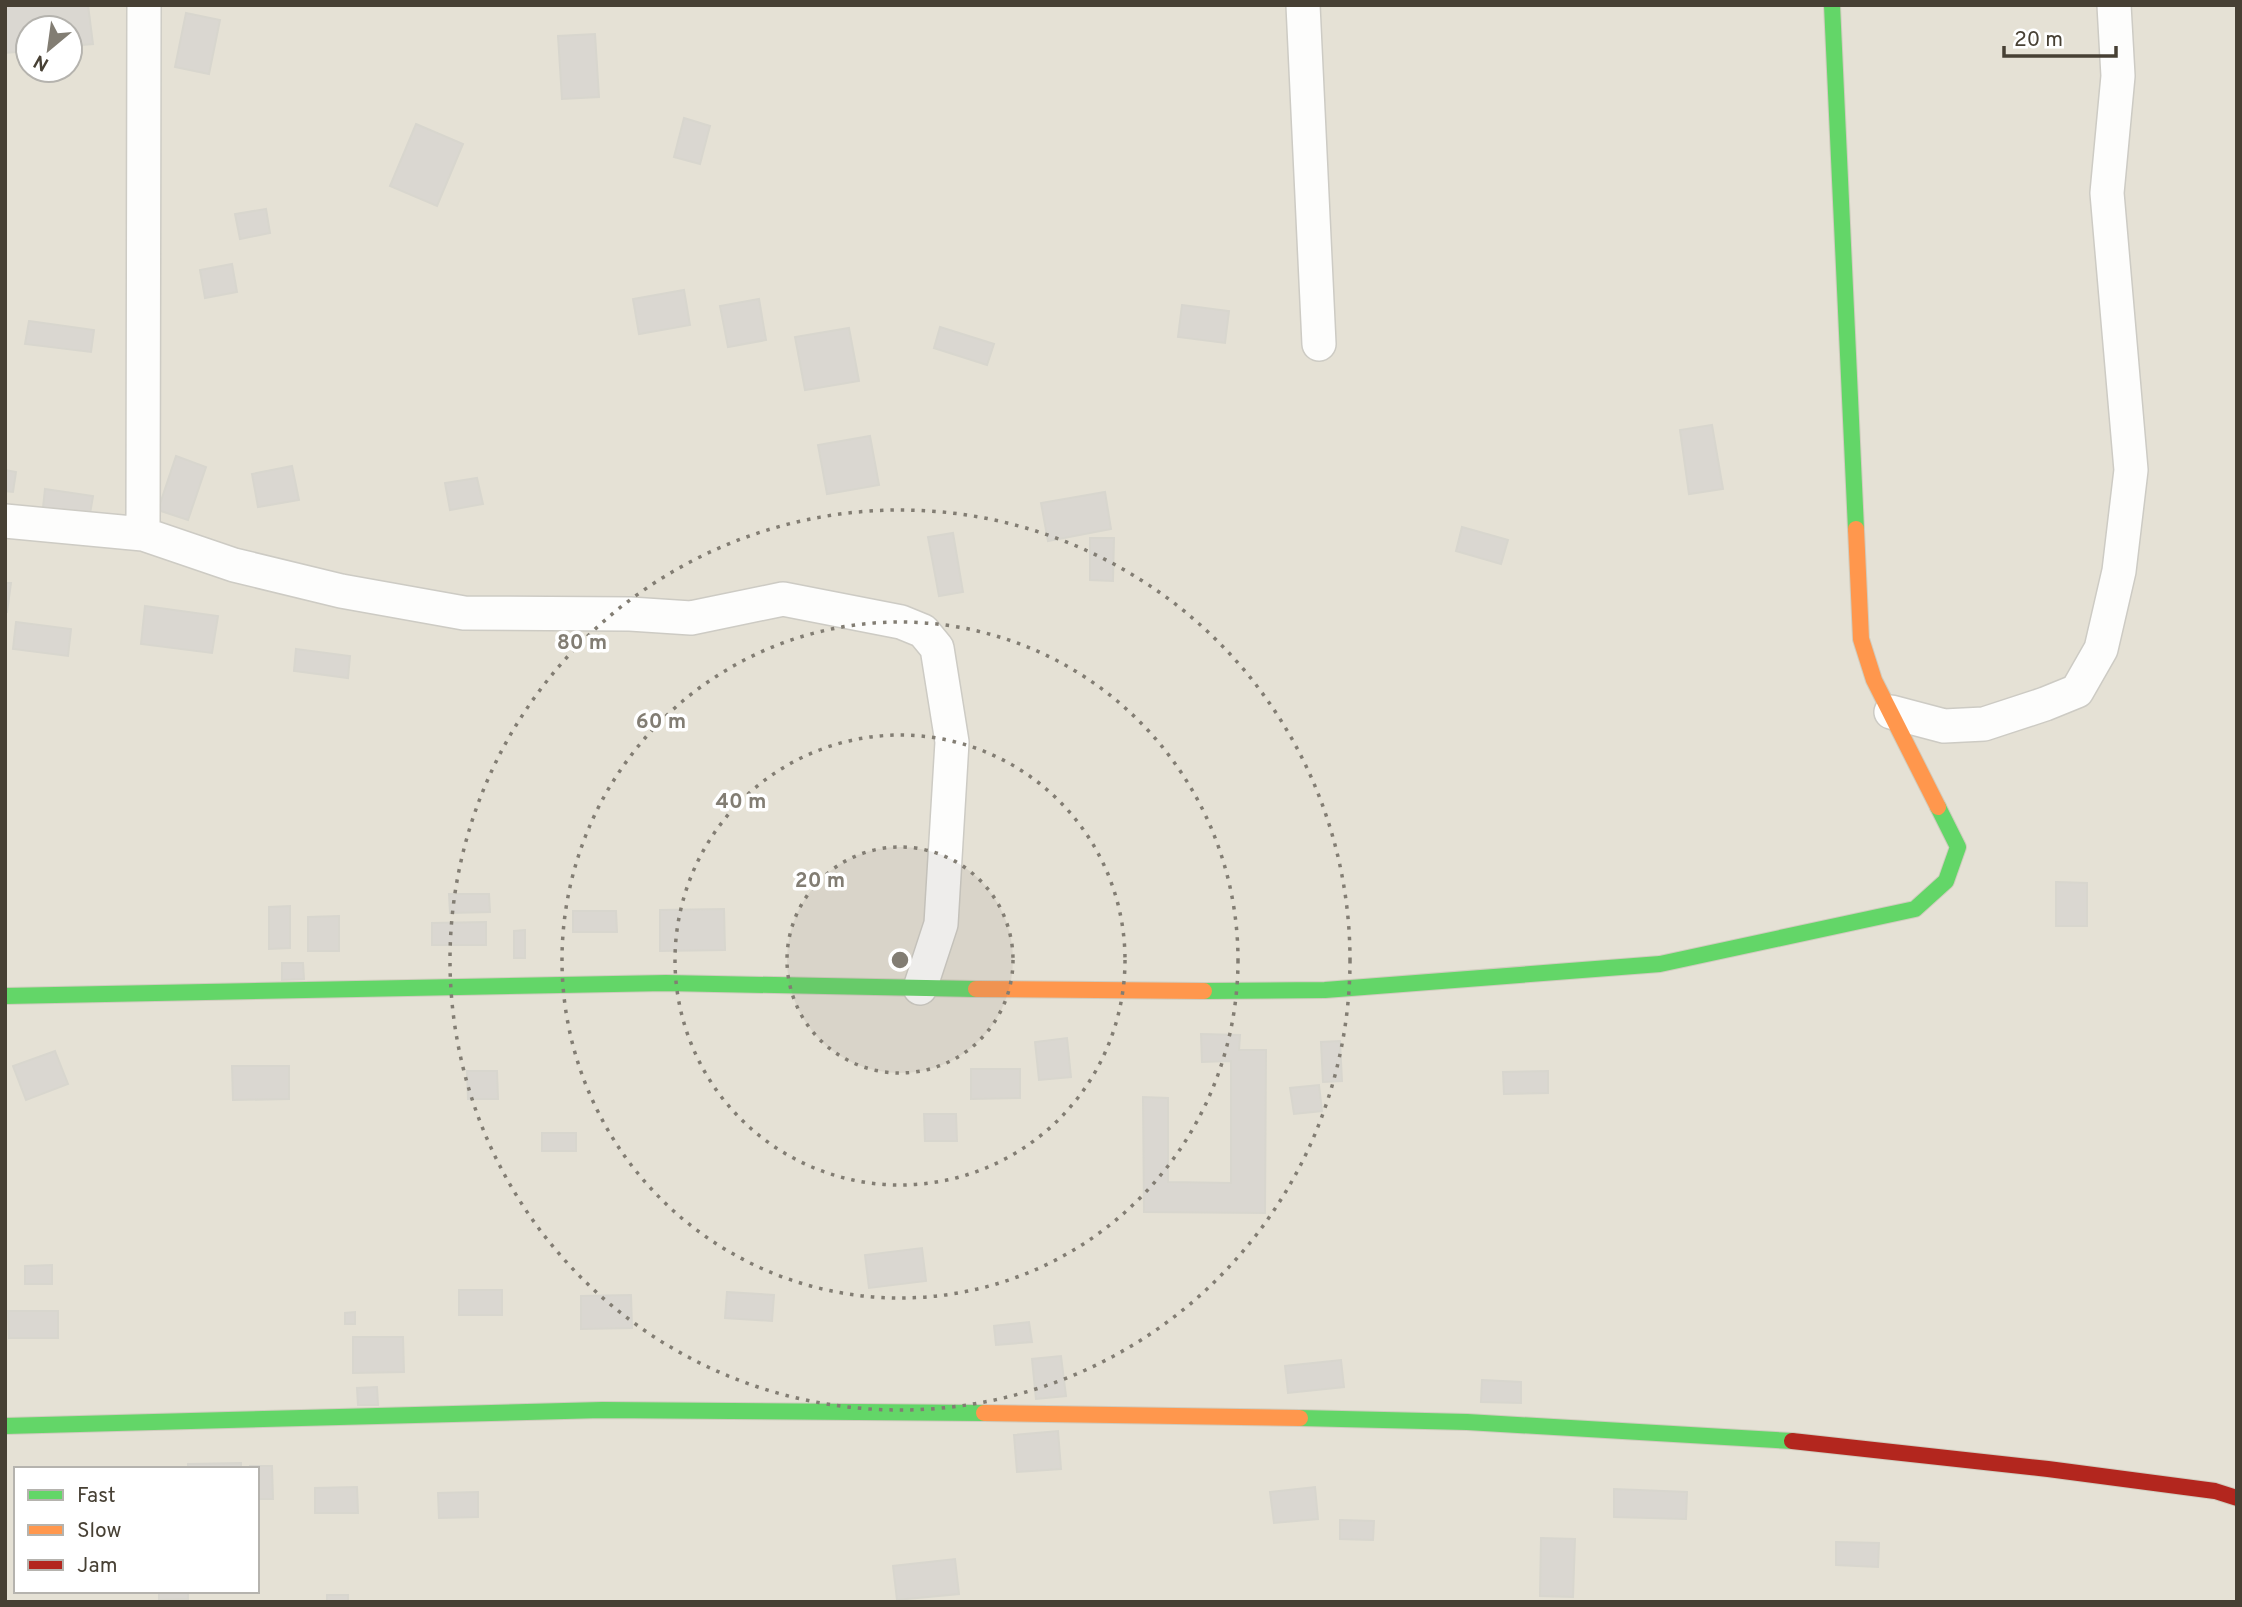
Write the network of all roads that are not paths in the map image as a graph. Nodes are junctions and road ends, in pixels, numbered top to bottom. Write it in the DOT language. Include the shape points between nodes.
graph roads {
  1 [pos="144,5"];
  2 [pos="1303,5"];
  3 [pos="1832,5"];
  4 [pos="2114,5"];
  5 [pos="1319,344"];
  6 [pos="5,521"];
  7 [pos="143,534"];
  8 [pos="1891,712"];
  9 [pos="920,988"];
  10 [pos="5,996"];
  11 [pos="5,1426"];
  12 [pos="2237,1498"];
  1 -- 7 [label="street"];
  2 -- 5 [label="street"];
  3 -- 8 [label="street" via="1861,639 1874,680"];
  4 -- 8 [label="street" via="2118,76 2107,192 2131,470 2119,570 2101,649 2077,691 1984,723 1944,726"];
  6 -- 7 [label="street"];
  7 -- 9 [label="street" via="274,575 464,613 691,618 783,599 901,622 923,631 937,648 952,742 941,924"];
  8 -- 9 [label="street" via="1958,847 1946,881 1915,909 1660,964 1446,982 1325,990"];
  9 -- 10 [label="street" via="666,983"];
  11 -- 12 [label="street" via="603,1410 1163,1414 1467,1422 1765,1438 2061,1471 2216,1491"];
}
